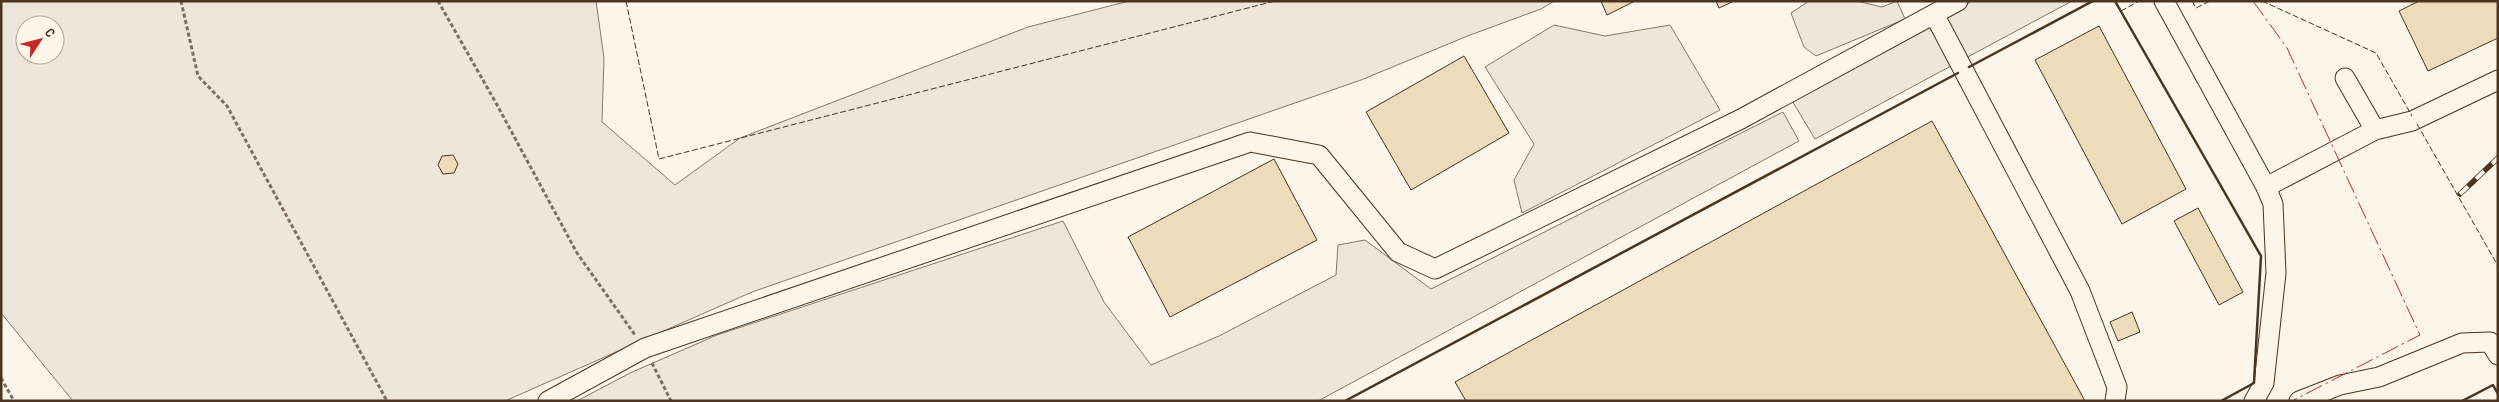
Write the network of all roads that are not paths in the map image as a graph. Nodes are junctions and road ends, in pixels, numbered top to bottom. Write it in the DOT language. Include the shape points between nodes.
graph roads {
  1 [pos="1958,1"];
  2 [pos="2164,1"];
  3 [pos="1935,16"];
  4 [pos="2345,78"];
  5 [pos="2498,80"];
  6 [pos="2375,130"];
  7 [pos="2266,187"];
  8 [pos="2498,355"];
  9 [pos="2265,392"];
  10 [pos="548,401"];
  11 [pos="2115,401"];
  12 [pos="2254,401"];
  13 [pos="2299,401"];
  1 -- 3 [label="street"];
  2 -- 7 [label="street"];
  3 -- 10 [label="street" via="1741,119 1435,269 1398,252 1319,155 1250,142 645,348"];
  3 -- 11 [label="street" via="2080,291 2117,387"];
  4 -- 6 [label="street"];
  5 -- 6 [label="street" via="2412,121"];
  6 -- 7 [label="street"];
  7 -- 9 [label="street" via="2272,204 2276,273"];
  8 -- 13 [label="street" via="2490,342 2462,343 2379,377 2340,385"];
  9 -- 12 [label="street"];
}
